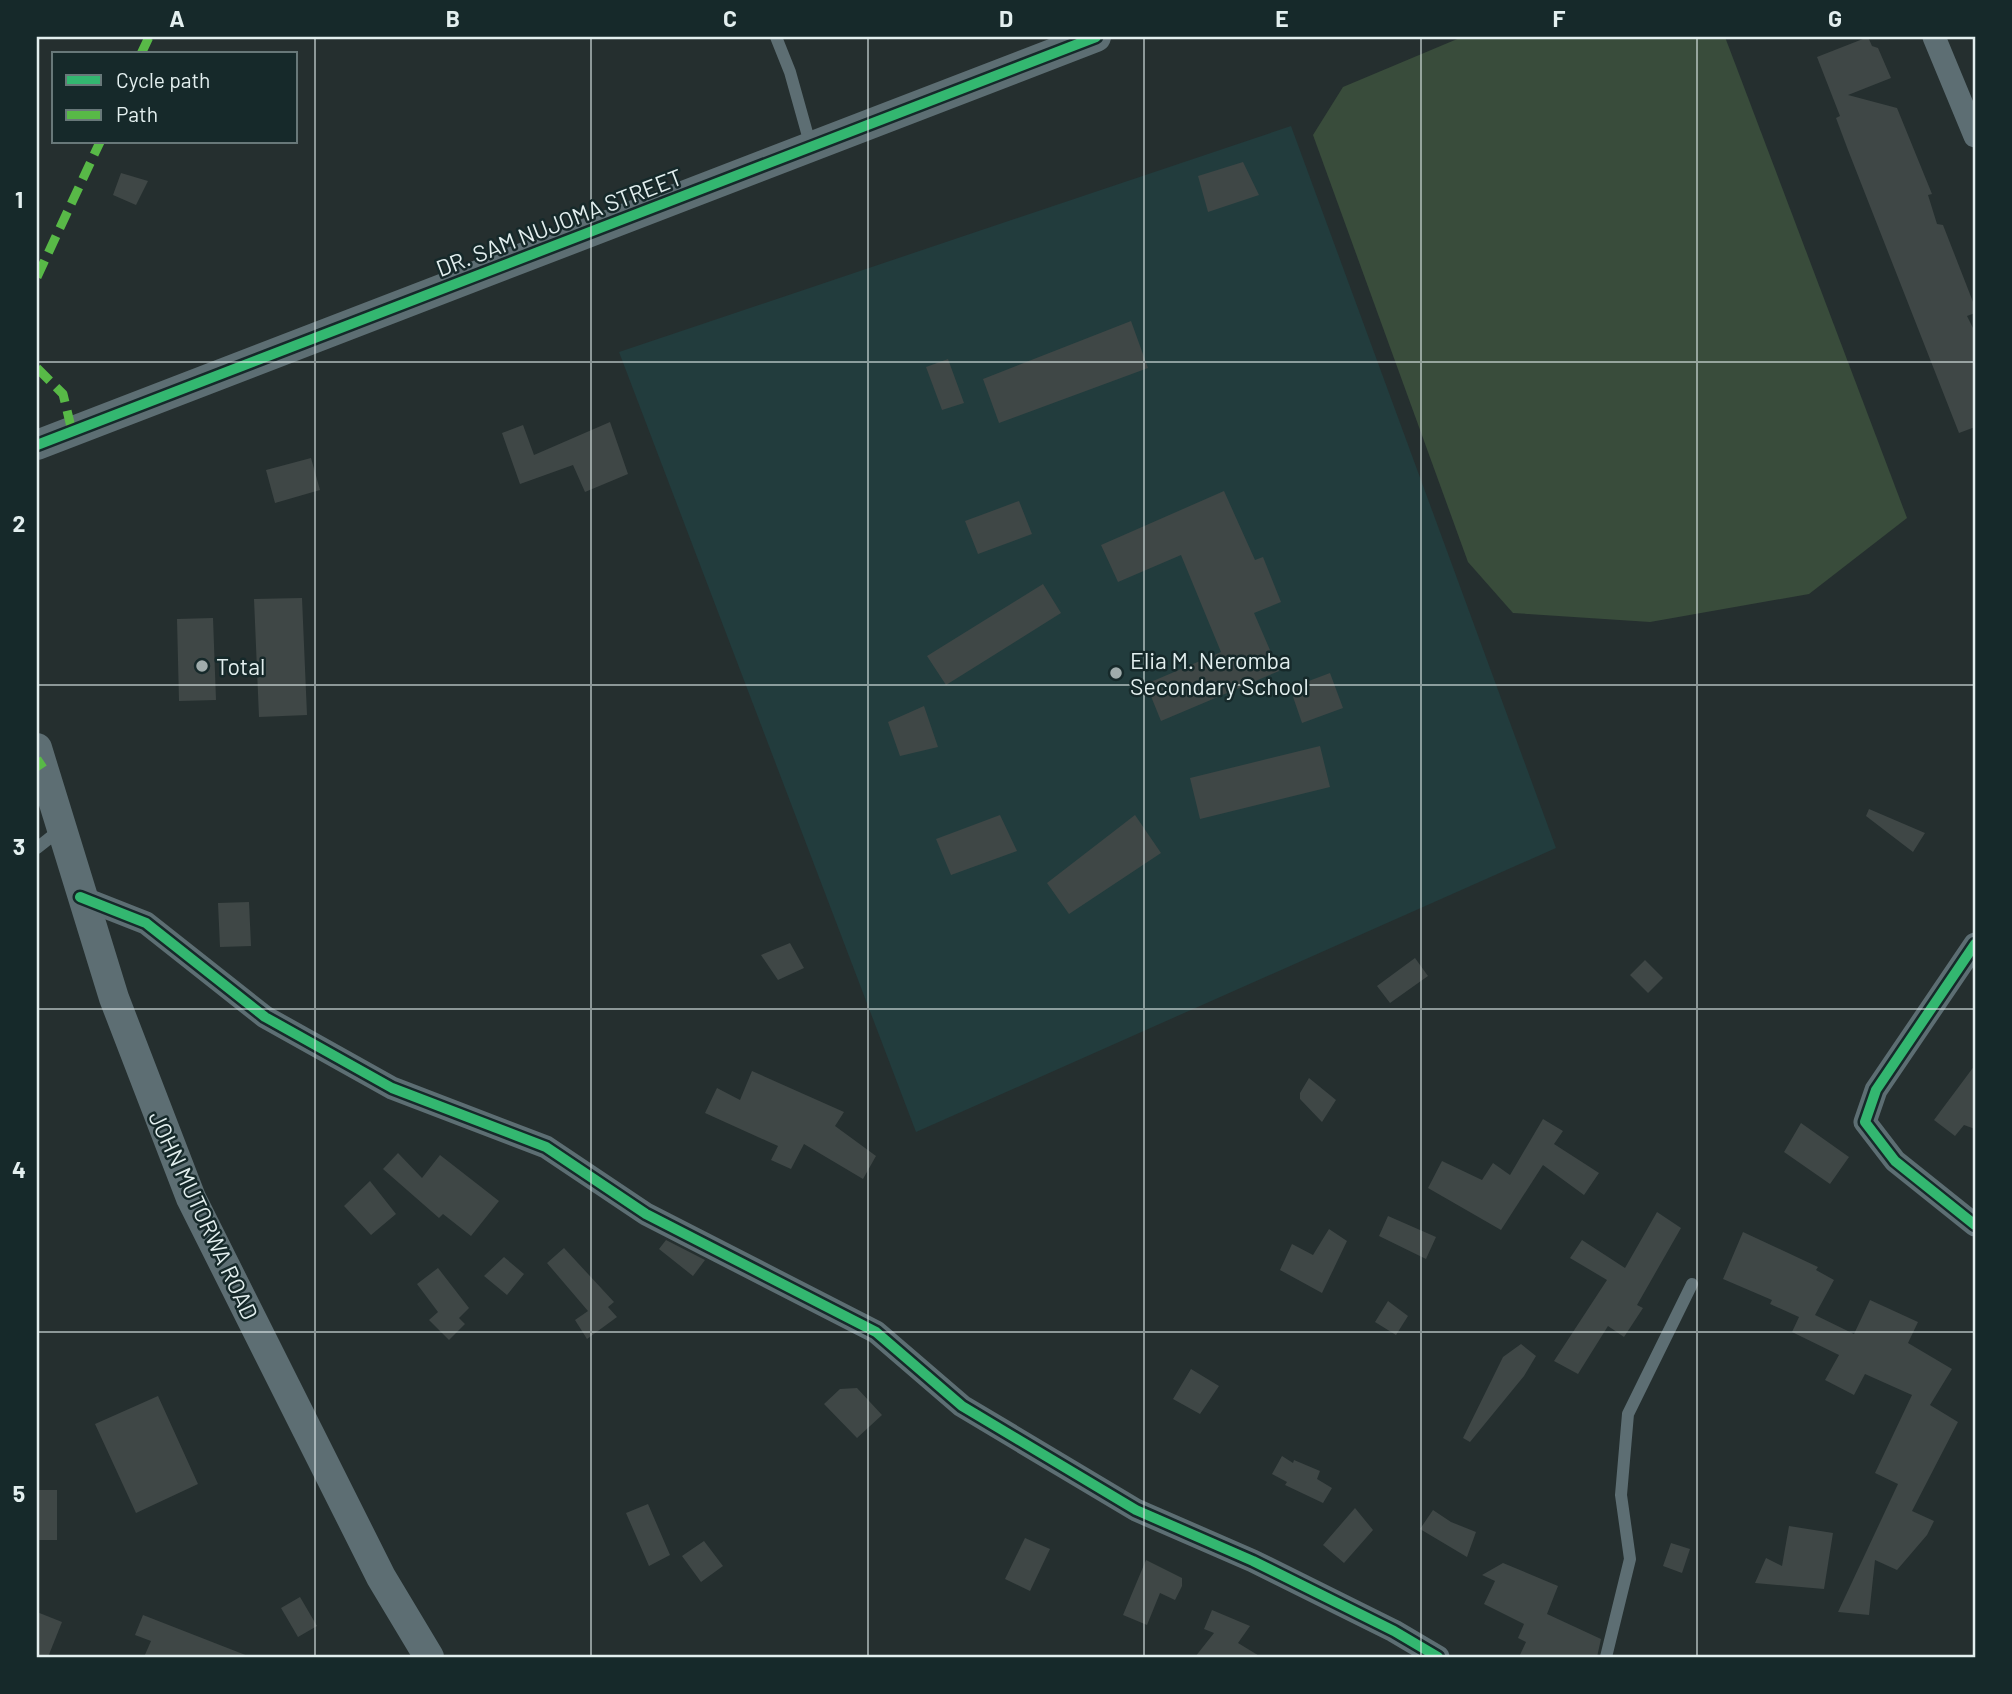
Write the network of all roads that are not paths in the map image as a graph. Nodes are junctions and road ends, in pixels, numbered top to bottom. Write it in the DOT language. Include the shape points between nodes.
graph roads {
  1 [pos="776,37"];
  2 [pos="1096,37"];
  3 [pos="1934,37"];
  4 [pos="1975,136"];
  5 [pos="811,148"];
  6 [pos="37,445"];
  7 [pos="37,748"];
  8 [pos="61,829"];
  9 [pos="37,848"];
  10 [pos="80,897"];
  11 [pos="1975,944"];
  12 [pos="1975,1225"];
  13 [pos="1692,1284"];
  14 [pos="429,1657"];
  15 [pos="1438,1657"];
  16 [pos="1606,1657"];
  1 -- 5 [label="lane"];
  2 -- 5 [label="street, DR. SAM NUJOMA STREET"];
  3 -- 4 [label="street"];
  5 -- 6 [label="street, DR. SAM NUJOMA STREET"];
  7 -- 8 [label="street, JOHN MUTORWA ROAD"];
  8 -- 9 [label="lane"];
  8 -- 10 [label="street, JOHN MUTORWA ROAD"];
  10 -- 14 [label="street, JOHN MUTORWA ROAD" via="146,1088 191,1198 381,1577"];
  10 -- 15 [label="street" via="146,923 265,1017 392,1088 546,1147 646,1214 876,1332 962,1406 1136,1510 1253,1561"];
  11 -- 12 [label="street" via="1876,1090 1865,1122 1895,1161"];
  13 -- 16 [label="lane" via="1628,1414 1621,1495 1630,1559"];
}
